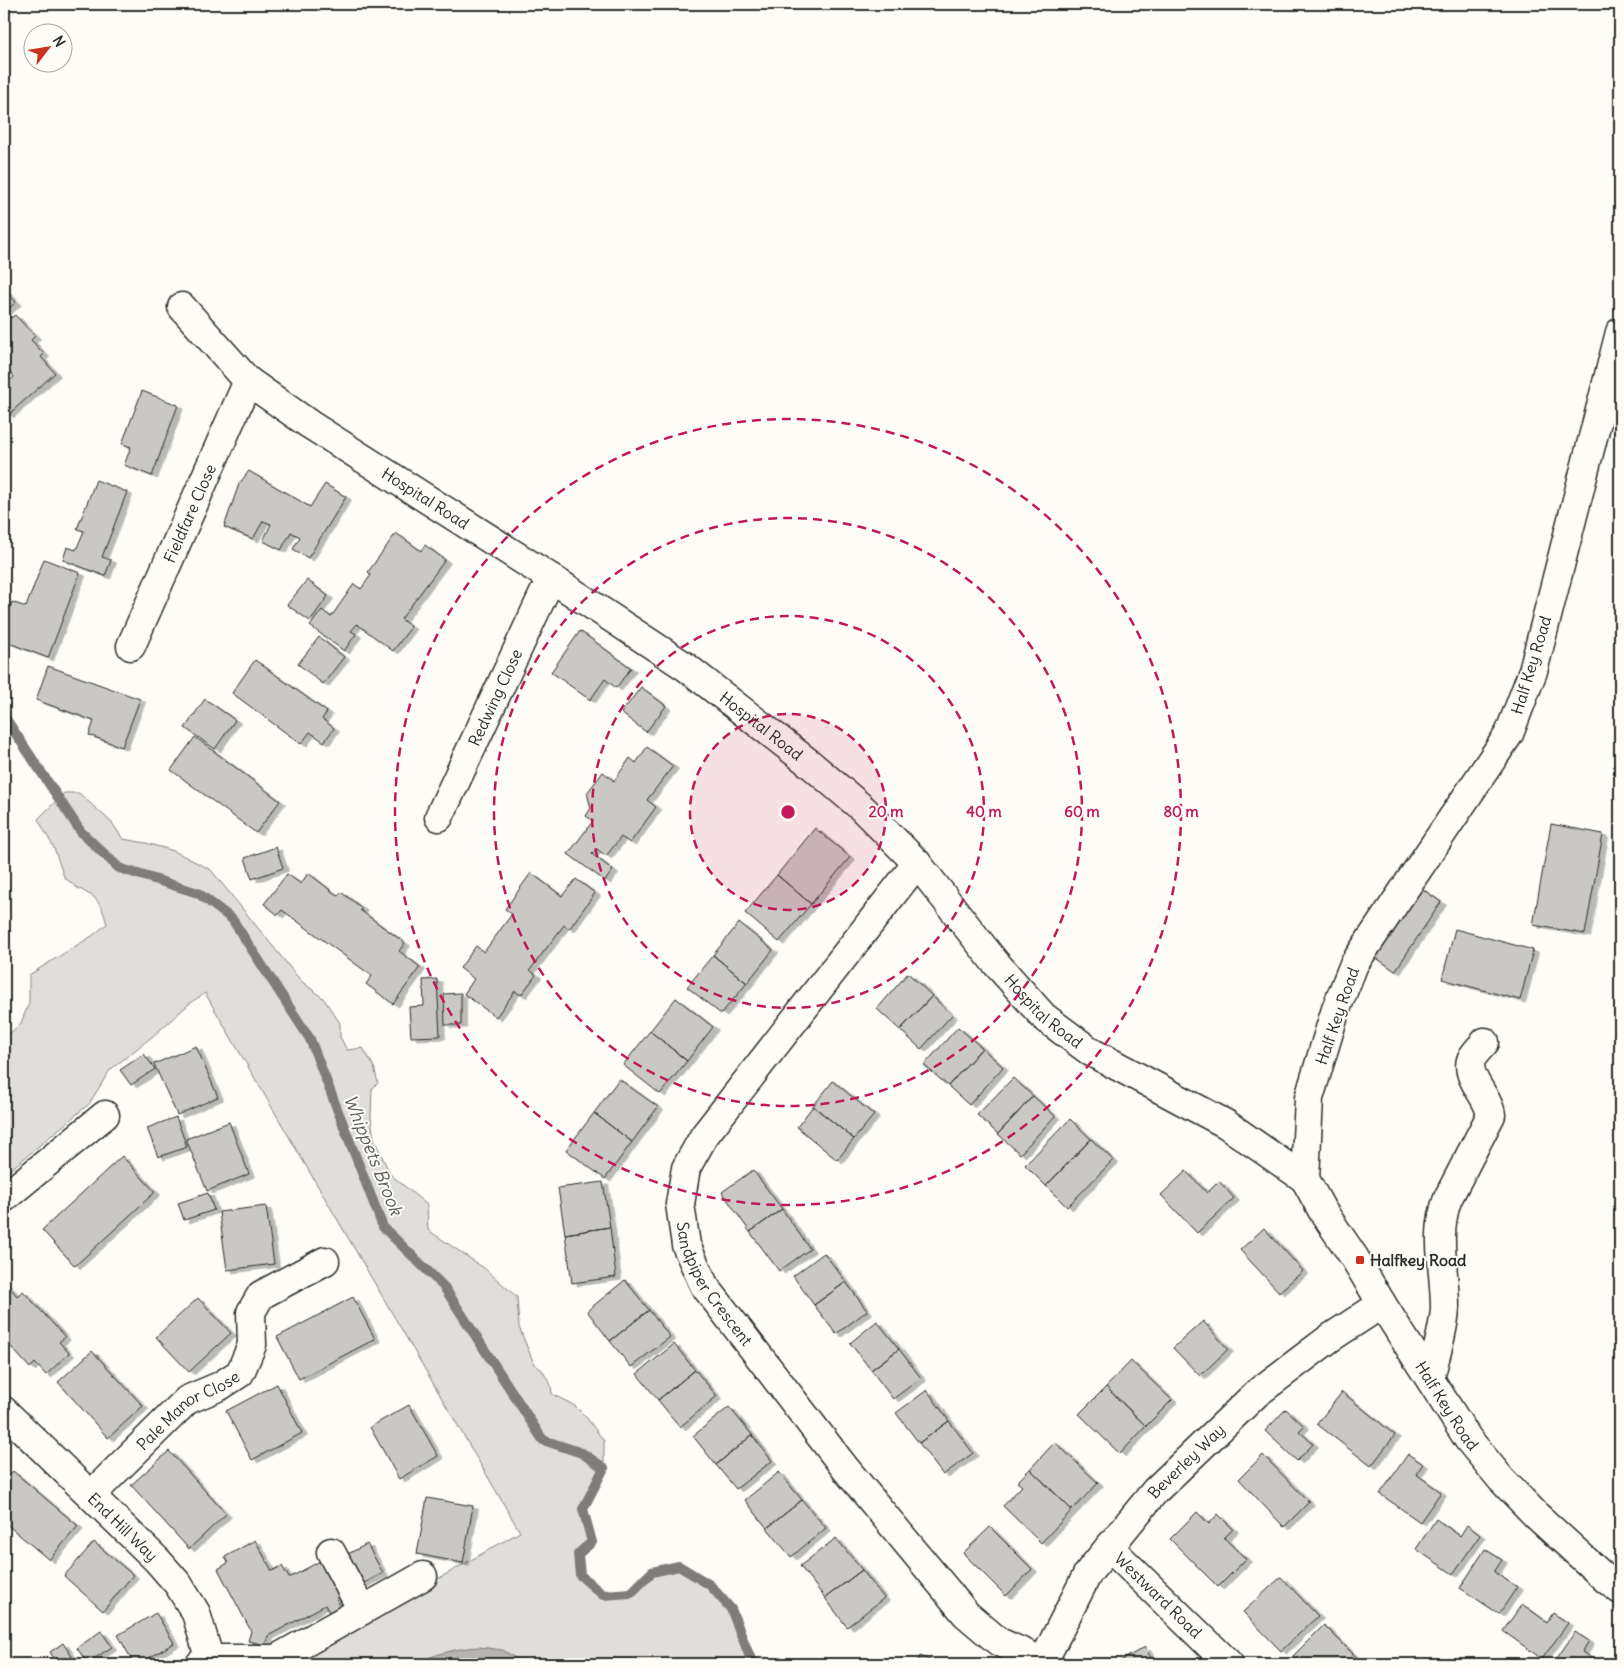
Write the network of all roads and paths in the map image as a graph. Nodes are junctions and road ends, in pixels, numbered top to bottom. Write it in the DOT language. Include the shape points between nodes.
graph roads {
  1 [pos="182,307"];
  2 [pos="1620,332"];
  3 [pos="248,381"];
  4 [pos="551,578"];
  5 [pos="132,646"];
  6 [pos="439,817"];
  7 [pos="917,863"];
  8 [pos="1485,1042"];
  9 [pos="105,1115"];
  10 [pos="1305,1179"];
  11 [pos="4,1198"];
  12 [pos="325,1261"];
  13 [pos="1382,1304"];
  14 [pos="1430,1379"];
  15 [pos="4,1412"];
  16 [pos="90,1495"];
  17 [pos="1110,1547"];
  18 [pos="331,1552"];
  19 [pos="423,1576"];
  20 [pos="1620,1590"];
  21 [pos="362,1610"];
  22 [pos="207,1662"];
  23 [pos="1042,1663"];
  24 [pos="1229,1664"];
  1 -- 3 [label="street, Hospital Road"];
  2 -- 10 [label="street, Half Key Road" via="1533,671 1508,734 1354,964 1336,1009 1309,1098"];
  3 -- 4 [label="street, Hospital Road" via="317,430"];
  3 -- 5 [label="street, Fieldfare Close"];
  4 -- 6 [label="street, Redwing Close"];
  4 -- 7 [label="street, Hospital Road" via="686,667 810,762"];
  7 -- 10 [label="street, Hospital Road" via="994,961 1044,1018 1091,1052 1226,1124"];
  7 -- 23 [label="street, Sandpiper Crescent" via="704,1136 686,1168 681,1195 686,1245 704,1285 845,1468 966,1614 999,1642"];
  8 -- 14 [label="street" via="1472,1058 1470,1067 1491,1115 1442,1212 1440,1256 1445,1310"];
  9 -- 11 [label="street"];
  10 -- 13 [label="street, Half Key Road"];
  12 -- 16 [label="street, Pale Manor Close" via="261,1295 251,1312 252,1345 240,1373 220,1386 187,1400"];
  13 -- 14 [label="street, Half Key Road"];
  13 -- 17 [label="street, Beverley Way" via="1257,1393 1155,1491"];
  14 -- 20 [label="street, Half Key Road" via="1468,1439 1501,1479"];
  15 -- 16 [label="street, End Hill Way"];
  16 -- 22 [label="street, End Hill Way" via="178,1584 196,1613"];
  17 -- 23 [label="street, Beverley Way" via="1088,1574"];
  17 -- 24 [label="street, Westward Road"];
  18 -- 21 [label="street"];
  19 -- 21 [label="street"];
  21 -- 22 [label="street" via="276,1659"];
}
